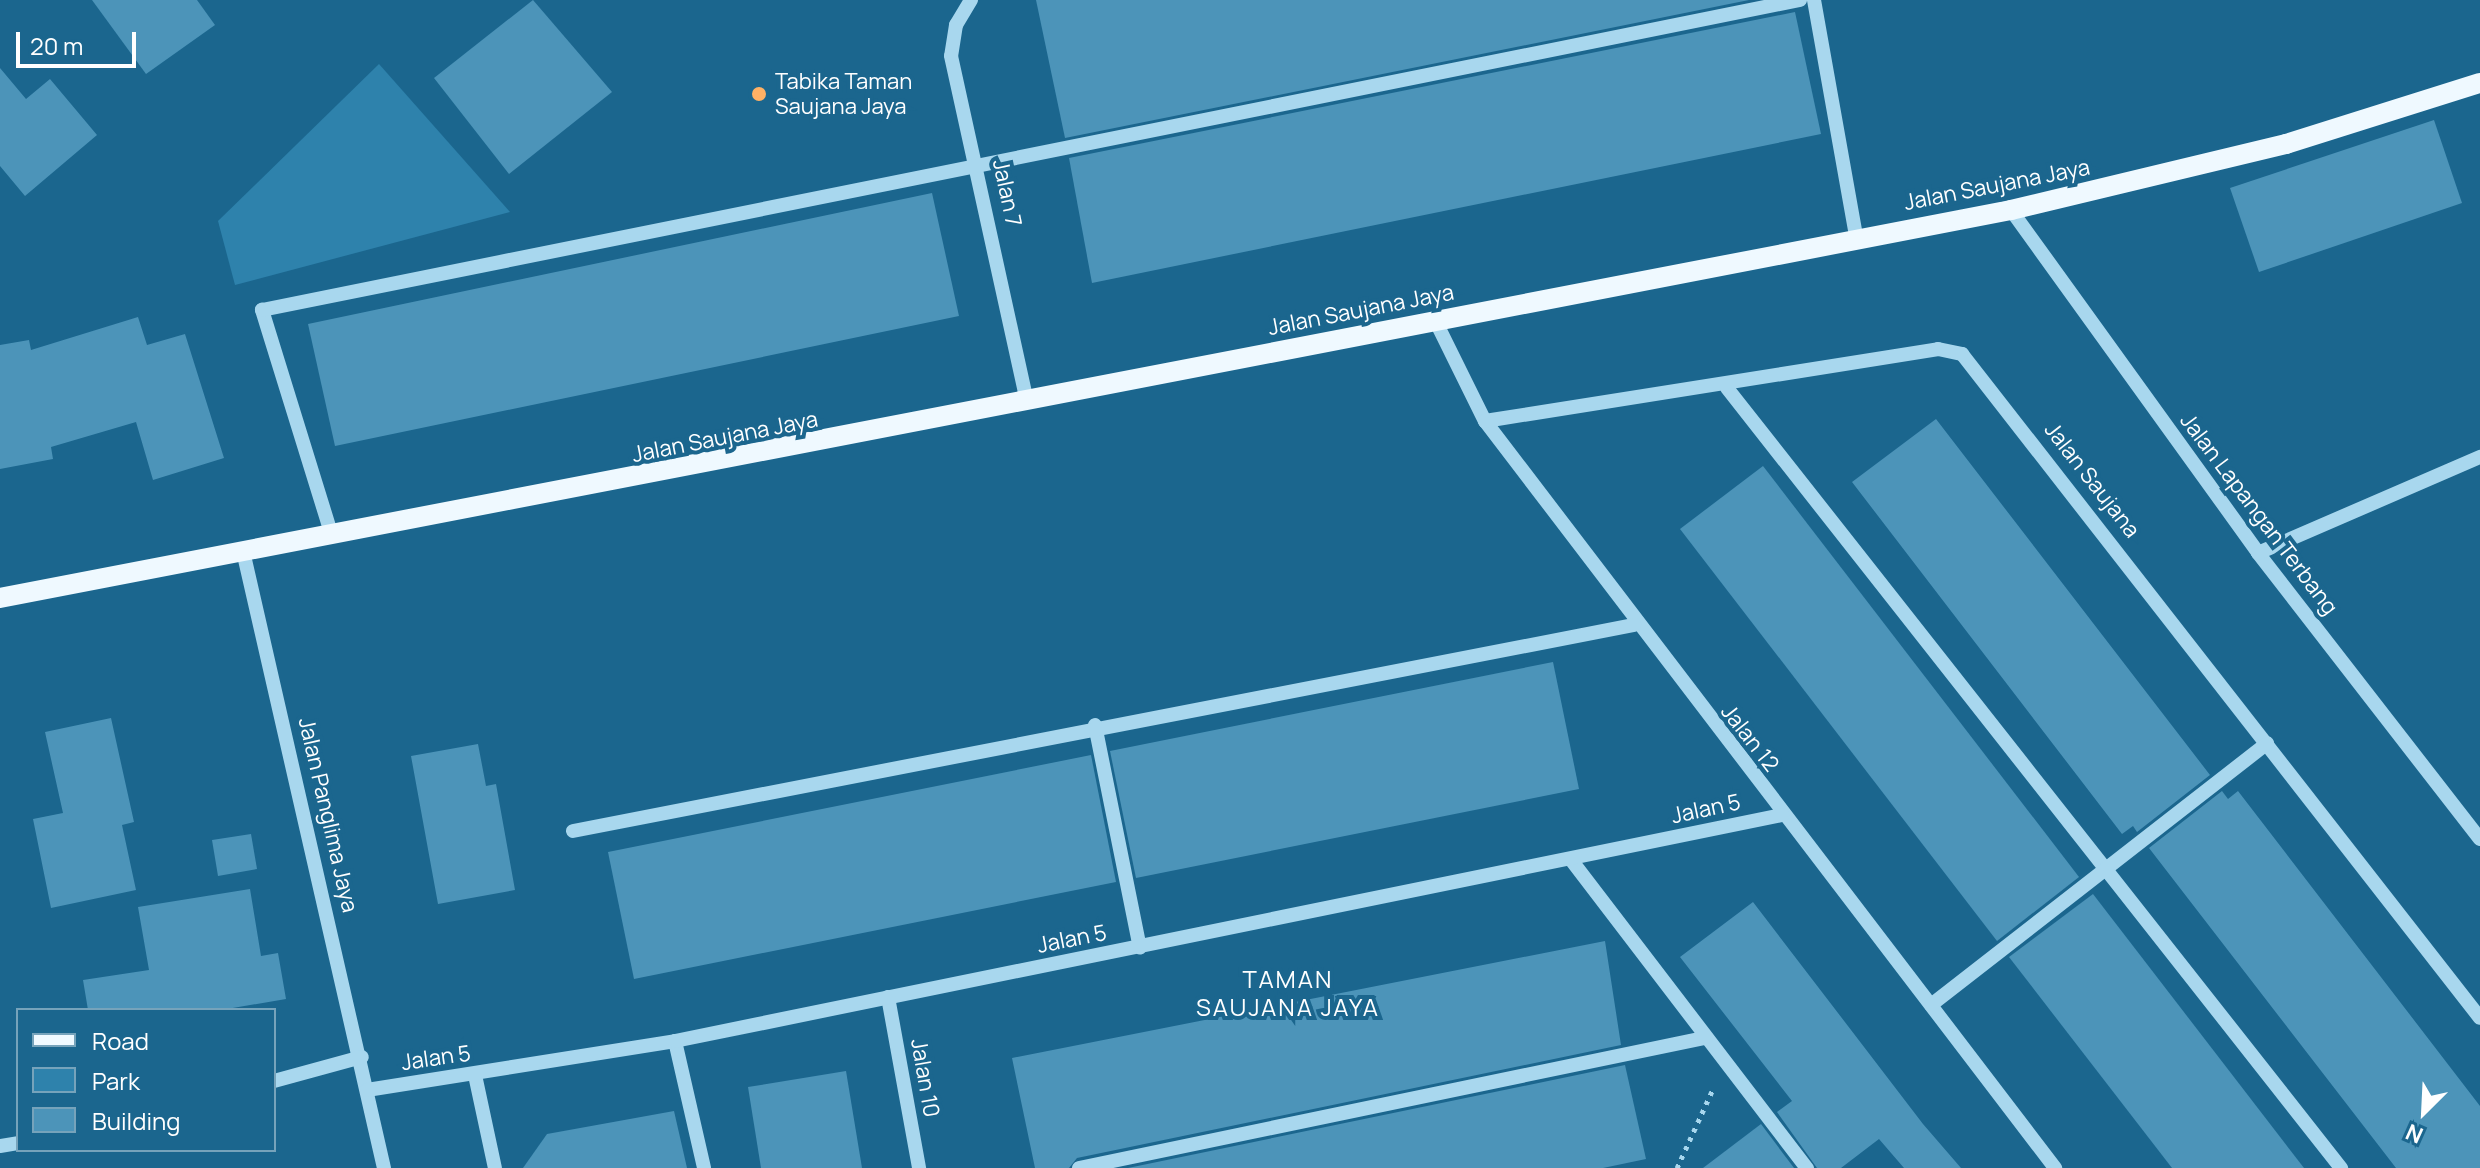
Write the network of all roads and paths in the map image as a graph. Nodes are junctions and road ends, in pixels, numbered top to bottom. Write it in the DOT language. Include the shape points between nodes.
graph roads {
  1 [pos="971,0"];
  2 [pos="1800,0"];
  3 [pos="1814,0"];
  4 [pos="2480,83"];
  5 [pos="980,167"];
  6 [pos="2011,210"];
  7 [pos="1856,235"];
  8 [pos="1435,320"];
  9 [pos="1727,388"];
  10 [pos="1027,401"];
  11 [pos="1485,421"];
  12 [pos="2480,457"];
  13 [pos="332,536"];
  14 [pos="243,551"];
  15 [pos="2258,553"];
  16 [pos="0,598"];
  17 [pos="1634,625"];
  18 [pos="1095,725"];
  19 [pos="2267,743"];
  20 [pos="1782,815"];
  21 [pos="573,831"];
  22 [pos="2480,839"];
  23 [pos="1572,861"];
  24 [pos="2104,866"];
  25 [pos="1140,948"];
  26 [pos="888,997"];
  27 [pos="1931,1005"];
  28 [pos="2480,1018"];
  29 [pos="1704,1038"];
  30 [pos="675,1041"];
  31 [pos="362,1057"];
  32 [pos="1725,1062"];
  33 [pos="475,1075"];
  34 [pos="276,1080"];
  35 [pos="367,1090"];
  36 [pos="384,1168"];
  37 [pos="495,1168"];
  38 [pos="704,1168"];
  39 [pos="919,1168"];
  40 [pos="1079,1168"];
  41 [pos="1677,1168"];
  42 [pos="1807,1168"];
  43 [pos="2055,1168"];
  44 [pos="2341,1168"];
  1 -- 5 [label="street, Jalan 7" via="956,25 951,56"];
  2 -- 5 [label="street"];
  3 -- 7 [label="street"];
  4 -- 6 [label="main road, Jalan Saujana Jaya" via="2286,144"];
  5 -- 10 [label="street, Jalan 7"];
  5 -- 13 [label="street" via="262,310"];
  6 -- 7 [label="main road, Jalan Saujana Jaya"];
  6 -- 15 [label="street, Jalan Lapangan Terbang"];
  7 -- 8 [label="main road, Jalan Saujana Jaya"];
  8 -- 10 [label="main road, Jalan Saujana Jaya"];
  8 -- 11 [label="street, Jalan 12"];
  9 -- 11 [label="street, Jalan Saujana"];
  9 -- 19 [label="street, Jalan Saujana" via="1938,349 1962,354"];
  9 -- 24 [label="street"];
  10 -- 13 [label="main road, Jalan Saujana Jaya"];
  11 -- 17 [label="street, Jalan 12"];
  12 -- 15 [label="street"];
  13 -- 14 [label="main road, Jalan Saujana Jaya"];
  14 -- 16 [label="main road, Jalan Saujana Jaya"];
  14 -- 31 [label="street, Jalan Panglima Jaya"];
  15 -- 22 [label="street, Jalan Lapangan Terbang"];
  17 -- 18 [label="street"];
  17 -- 20 [label="street, Jalan 12"];
  18 -- 21 [label="street"];
  18 -- 25 [label="street"];
  19 -- 24 [label="street"];
  19 -- 28 [label="street, Jalan Saujana"];
  20 -- 23 [label="street, Jalan 5"];
  20 -- 27 [label="street, Jalan 12"];
  23 -- 25 [label="street, Jalan 5"];
  23 -- 29 [label="street"];
  24 -- 27 [label="street"];
  24 -- 44 [label="street"];
  25 -- 26 [label="street, Jalan 5"];
  26 -- 30 [label="street, Jalan 5"];
  26 -- 39 [label="street, Jalan 10"];
  27 -- 43 [label="street, Jalan 12"];
  29 -- 32 [label="street"];
  29 -- 40 [label="street"];
  30 -- 33 [label="street, Jalan 5"];
  30 -- 38 [label="street"];
  31 -- 34 [label="street"];
  31 -- 35 [label="street, Jalan Panglima Jaya"];
  32 -- 41 [label="path"];
  32 -- 42 [label="street"];
  33 -- 35 [label="street, Jalan 5"];
  33 -- 37 [label="street"];
  35 -- 36 [label="street, Jalan Panglima Jaya"];
}
